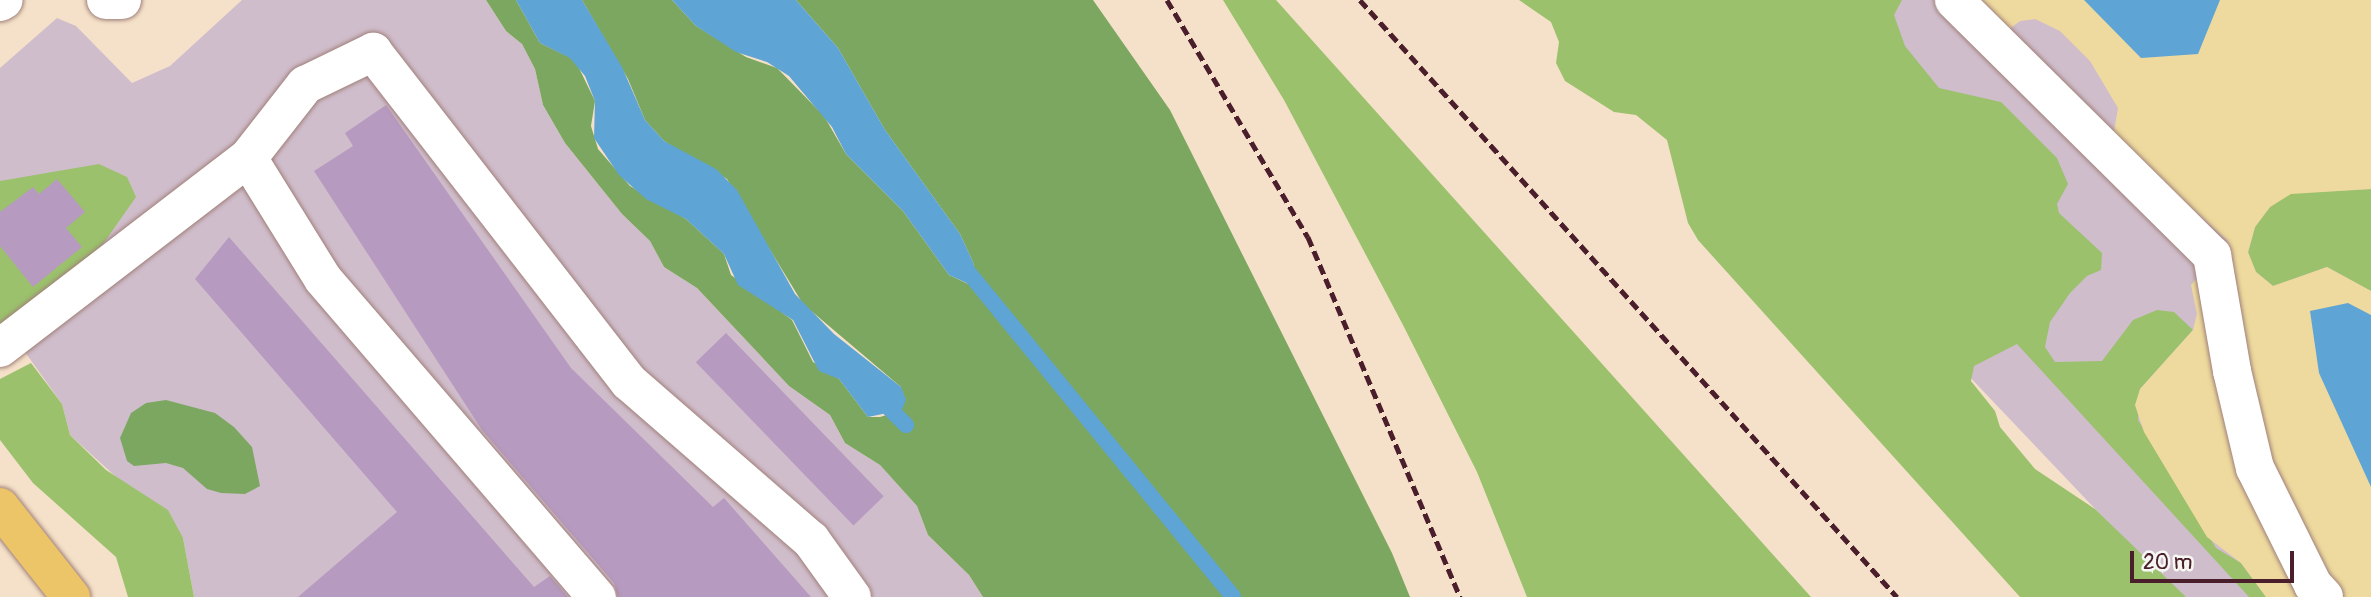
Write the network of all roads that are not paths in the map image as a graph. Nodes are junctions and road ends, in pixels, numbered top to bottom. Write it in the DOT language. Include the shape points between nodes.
graph roads {
  1 [pos="106,0"];
  2 [pos="122,0"];
  3 [pos="1954,0"];
  4 [pos="248,158"];
  5 [pos="0,348"];
  6 [pos="0,508"];
  7 [pos="71,597"];
  8 [pos="597,597"];
  9 [pos="852,597"];
  10 [pos="2324,597"];
  1 -- 2 [label="lane"];
  3 -- 10 [label="lane" via="2212,255 2255,467 2313,585"];
  4 -- 5 [label="lane"];
  4 -- 8 [label="lane" via="323,279"];
  4 -- 9 [label="lane" via="305,85 373,52 629,382 811,540"];
  6 -- 7 [label="main road"];
}
